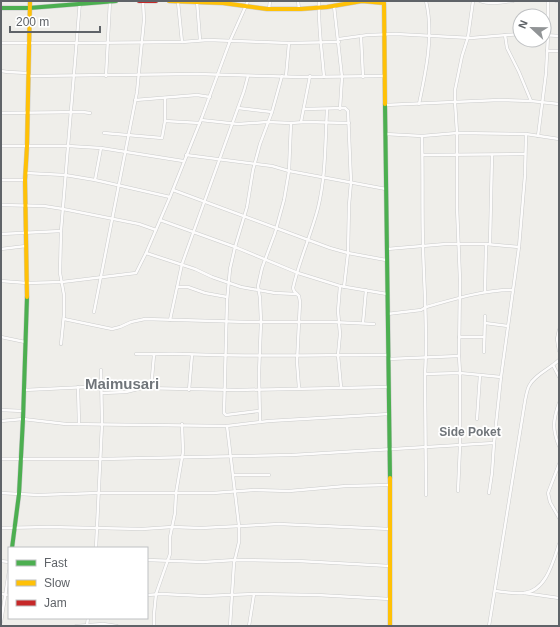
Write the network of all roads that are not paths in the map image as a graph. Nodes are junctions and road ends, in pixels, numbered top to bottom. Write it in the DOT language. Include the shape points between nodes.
graph roads {
  1 [pos="30,1"];
  2 [pos="116,1"];
  3 [pos="139,1"];
  4 [pos="143,1"];
  5 [pos="156,1"];
  6 [pos="169,1"];
  7 [pos="195,1"];
  8 [pos="270,1"];
  9 [pos="298,1"];
  10 [pos="319,1"];
  11 [pos="426,1"];
  12 [pos="473,1"];
  13 [pos="480,1"];
  14 [pos="513,1"];
  15 [pos="65,2"];
  16 [pos="80,2"];
  17 [pos="110,2"];
  18 [pos="178,2"];
  19 [pos="353,2"];
  20 [pos="384,2"];
  21 [pos="247,3"];
  22 [pos="334,6"];
  23 [pos="1,8"];
  24 [pos="30,8"];
  25 [pos="319,8"];
  26 [pos="269,9"];
  27 [pos="299,9"];
  28 [pos="384,34"];
  29 [pos="429,35"];
  30 [pos="505,35"];
  31 [pos="512,35"];
  32 [pos="361,36"];
  33 [pos="468,37"];
  34 [pos="200,40"];
  35 [pos="339,40"];
  36 [pos="142,41"];
  37 [pos="230,41"];
  38 [pos="108,42"];
  39 [pos="182,42"];
  40 [pos="321,42"];
  41 [pos="1,43"];
  42 [pos="29,43"];
  43 [pos="76,43"];
  44 [pos="289,43"];
  45 [pos="547,48"];
  46 [pos="547,51"];
  47 [pos="559,52"];
  48 [pos="1,71"];
  49 [pos="217,74"];
  50 [pos="28,75"];
  51 [pos="73,76"];
  52 [pos="106,76"];
  53 [pos="139,76"];
  54 [pos="248,76"];
  55 [pos="284,76"];
  56 [pos="310,76"];
  57 [pos="384,76"];
  58 [pos="324,77"];
  59 [pos="342,77"];
  60 [pos="363,77"];
  61 [pos="210,97"];
  62 [pos="165,98"];
  63 [pos="136,100"];
  64 [pos="531,101"];
  65 [pos="455,102"];
  66 [pos="542,102"];
  67 [pos="419,104"];
  68 [pos="559,104"];
  69 [pos="384,105"];
  70 [pos="238,108"];
  71 [pos="304,109"];
  72 [pos="340,109"];
  73 [pos="327,110"];
  74 [pos="27,112"];
  75 [pos="70,112"];
  76 [pos="272,112"];
  77 [pos="1,113"];
  78 [pos="90,113"];
  79 [pos="165,121"];
  80 [pos="200,122"];
  81 [pos="267,122"];
  82 [pos="301,122"];
  83 [pos="326,122"];
  84 [pos="232,123"];
  85 [pos="349,123"];
  86 [pos="291,124"];
  87 [pos="104,133"];
  88 [pos="457,133"];
  89 [pos="130,134"];
  90 [pos="384,134"];
  91 [pos="526,134"];
  92 [pos="422,136"];
  93 [pos="538,136"];
  94 [pos="559,139"];
  95 [pos="1,146"];
  96 [pos="27,146"];
  97 [pos="68,146"];
  98 [pos="100,148"];
  99 [pos="126,151"];
  100 [pos="492,154"];
  101 [pos="524,154"];
  102 [pos="186,155"];
  103 [pos="423,155"];
  104 [pos="457,155"];
  105 [pos="220,159"];
  106 [pos="183,161"];
  107 [pos="255,164"];
  108 [pos="289,171"];
  109 [pos="26,174"];
  110 [pos="65,175"];
  111 [pos="323,178"];
  112 [pos="1,180"];
  113 [pos="25,180"];
  114 [pos="95,180"];
  115 [pos="351,182"];
  116 [pos="120,185"];
  117 [pos="386,189"];
  118 [pos="173,190"];
  119 [pos="170,197"];
  120 [pos="204,201"];
  121 [pos="1,205"];
  122 [pos="25,206"];
  123 [pos="63,209"];
  124 [pos="245,216"];
  125 [pos="112,219"];
  126 [pos="160,220"];
  127 [pos="276,228"];
  128 [pos="156,230"];
  129 [pos="60,231"];
  130 [pos="26,232"];
  131 [pos="193,232"];
  132 [pos="1,234"];
  133 [pos="308,240"];
  134 [pos="459,244"];
  135 [pos="486,244"];
  136 [pos="490,244"];
  137 [pos="26,246"];
  138 [pos="423,246"];
  139 [pos="235,247"];
  140 [pos="519,247"];
  141 [pos="1,248"];
  142 [pos="387,249"];
  143 [pos="146,253"];
  144 [pos="348,253"];
  145 [pos="265,260"];
  146 [pos="387,260"];
  147 [pos="182,264"];
  148 [pos="298,273"];
  149 [pos="100,278"];
  150 [pos="1,281"];
  151 [pos="62,282"];
  152 [pos="27,283"];
  153 [pos="229,283"];
  154 [pos="340,286"];
  155 [pos="177,287"];
  156 [pos="344,287"];
  157 [pos="258,290"];
  158 [pos="366,290"];
  159 [pos="512,290"];
  160 [pos="485,292"];
  161 [pos="298,294"];
  162 [pos="387,294"];
  163 [pos="228,297"];
  164 [pos="459,298"];
  165 [pos="426,307"];
  166 [pos="94,312"];
  167 [pos="387,314"];
  168 [pos="485,316"];
  169 [pos="64,319"];
  170 [pos="170,320"];
  171 [pos="227,321"];
  172 [pos="260,322"];
  173 [pos="299,322"];
  174 [pos="339,322"];
  175 [pos="363,323"];
  176 [pos="485,323"];
  177 [pos="374,324"];
  178 [pos="508,326"];
  179 [pos="559,330"];
  180 [pos="1,337"];
  181 [pos="459,337"];
  182 [pos="484,337"];
  183 [pos="25,342"];
  184 [pos="61,344"];
  185 [pos="559,351"];
  186 [pos="484,352"];
  187 [pos="136,354"];
  188 [pos="154,355"];
  189 [pos="192,355"];
  190 [pos="298,355"];
  191 [pos="338,355"];
  192 [pos="226,356"];
  193 [pos="259,356"];
  194 [pos="459,356"];
  195 [pos="387,357"];
  196 [pos="426,357"];
  197 [pos="559,361"];
  198 [pos="553,365"];
  199 [pos="101,370"];
  200 [pos="460,373"];
  201 [pos="425,374"];
  202 [pos="480,375"];
  203 [pos="501,377"];
  204 [pos="559,377"];
  205 [pos="78,387"];
  206 [pos="341,387"];
  207 [pos="388,387"];
  208 [pos="259,388"];
  209 [pos="299,388"];
  210 [pos="102,389"];
  211 [pos="151,389"];
  212 [pos="24,390"];
  213 [pos="189,390"];
  214 [pos="224,390"];
  215 [pos="102,393"];
  216 [pos="559,403"];
  217 [pos="1,410"];
  218 [pos="23,411"];
  219 [pos="259,411"];
  220 [pos="388,414"];
  221 [pos="23,419"];
  222 [pos="477,419"];
  223 [pos="1,421"];
  224 [pos="260,422"];
  225 [pos="79,424"];
  226 [pos="102,424"];
  227 [pos="182,424"];
  228 [pos="227,426"];
  229 [pos="494,443"];
  230 [pos="460,446"];
  231 [pos="559,446"];
  232 [pos="426,447"];
  233 [pos="389,449"];
  234 [pos="231,457"];
  235 [pos="182,458"];
  236 [pos="1,459"];
  237 [pos="22,459"];
  238 [pos="101,459"];
  239 [pos="559,464"];
  240 [pos="233,475"];
  241 [pos="269,475"];
  242 [pos="390,485"];
  243 [pos="235,491"];
  244 [pos="458,491"];
  245 [pos="1,493"];
  246 [pos="98,493"];
  247 [pos="176,493"];
  248 [pos="489,493"];
  249 [pos="19,494"];
  250 [pos="426,495"];
  251 [pos="559,518"];
  252 [pos="239,526"];
  253 [pos="172,527"];
  254 [pos="1,528"];
  255 [pos="14,528"];
  256 [pos="98,528"];
  257 [pos="390,530"];
  258 [pos="559,544"];
  259 [pos="12,547"];
  260 [pos="96,547"];
  261 [pos="555,555"];
  262 [pos="559,556"];
  263 [pos="148,560"];
  264 [pos="235,560"];
  265 [pos="167,561"];
  266 [pos="390,566"];
  267 [pos="8,577"];
  268 [pos="495,591"];
  269 [pos="524,593"];
  270 [pos="1,594"];
  271 [pos="156,594"];
  272 [pos="254,594"];
  273 [pos="5,595"];
  274 [pos="148,595"];
  275 [pos="232,596"];
  276 [pos="559,598"];
  277 [pos="391,599"];
  278 [pos="88,619"];
  279 [pos="1,622"];
  280 [pos="87,625"];
  281 [pos="76,626"];
  282 [pos="117,626"];
  283 [pos="154,626"];
  284 [pos="230,626"];
  285 [pos="249,626"];
  286 [pos="390,626"];
  287 [pos="489,626"];
  1 -- 24 [label="main road"];
  2 -- 17 [label="main road"];
  3 -- 4 [label="main road"];
  4 -- 5 [label="main road"];
  4 -- 36 [label="street"];
  6 -- 18 [label="main road"];
  7 -- 18 [label="main road"];
  7 -- 21 [label="main road"];
  7 -- 34 [label="street"];
  8 -- 26 [label="street"];
  9 -- 27 [label="street"];
  10 -- 25 [label="street"];
  11 -- 29 [label="street"];
  12 -- 33 [label="street"];
  13 -- 14 [label="street"];
  15 -- 16 [label="main road"];
  15 -- 24 [label="main road"];
  16 -- 17 [label="main road"];
  16 -- 43 [label="street"];
  17 -- 38 [label="street"];
  18 -- 39 [label="street"];
  19 -- 20 [label="main road"];
  19 -- 22 [label="main road"];
  20 -- 28 [label="main road"];
  21 -- 26 [label="main road"];
  21 -- 37 [label="street"];
  22 -- 25 [label="main road"];
  22 -- 35 [label="street"];
  23 -- 24 [label="main road"];
  24 -- 42 [label="main road"];
  25 -- 27 [label="main road"];
  25 -- 40 [label="street"];
  26 -- 27 [label="main road"];
  28 -- 29 [label="street"];
  28 -- 32 [label="street"];
  28 -- 57 [label="main road"];
  29 -- 33 [label="street"];
  29 -- 67 [label="street" via="425,77"];
  30 -- 31 [label="street"];
  30 -- 33 [label="street"];
  30 -- 64 [label="street" via="509,53"];
  32 -- 35 [label="street"];
  32 -- 60 [label="street"];
  33 -- 65 [label="street" via="455,90"];
  34 -- 37 [label="street"];
  34 -- 39 [label="street"];
  35 -- 40 [label="street"];
  35 -- 59 [label="street"];
  36 -- 38 [label="street"];
  36 -- 39 [label="street"];
  36 -- 53 [label="street"];
  37 -- 44 [label="street"];
  37 -- 49 [label="street"];
  38 -- 43 [label="street"];
  38 -- 52 [label="street"];
  40 -- 44 [label="street"];
  40 -- 58 [label="street"];
  41 -- 42 [label="street"];
  42 -- 43 [label="street"];
  42 -- 50 [label="main road"];
  43 -- 51 [label="street"];
  44 -- 55 [label="street"];
  45 -- 46 [label="street"];
  46 -- 47 [label="street"];
  46 -- 66 [label="street"];
  48 -- 50 [label="street"];
  49 -- 53 [label="street"];
  49 -- 54 [label="street"];
  49 -- 61 [label="street"];
  50 -- 51 [label="street"];
  50 -- 74 [label="main road"];
  51 -- 52 [label="street"];
  51 -- 75 [label="street"];
  52 -- 53 [label="street"];
  53 -- 63 [label="street"];
  54 -- 55 [label="street"];
  54 -- 70 [label="street"];
  55 -- 56 [label="street"];
  55 -- 76 [label="street"];
  56 -- 58 [label="street"];
  56 -- 71 [label="street"];
  57 -- 60 [label="street"];
  57 -- 69 [label="main road"];
  58 -- 59 [label="street"];
  59 -- 60 [label="street"];
  59 -- 72 [label="street"];
  61 -- 62 [label="street"];
  61 -- 80 [label="street"];
  62 -- 63 [label="street"];
  62 -- 79 [label="street"];
  63 -- 89 [label="street"];
  64 -- 65 [label="street"];
  64 -- 66 [label="street"];
  65 -- 67 [label="street"];
  65 -- 88 [label="street"];
  66 -- 68 [label="street"];
  66 -- 93 [label="street"];
  67 -- 69 [label="street"];
  69 -- 90 [label="main road"];
  70 -- 76 [label="street"];
  70 -- 84 [label="street"];
  71 -- 73 [label="street"];
  71 -- 82 [label="street"];
  72 -- 73 [label="street"];
  72 -- 85 [label="street" via="347,109"];
  73 -- 83 [label="street"];
  74 -- 75 [label="street"];
  74 -- 77 [label="street"];
  74 -- 96 [label="main road"];
  75 -- 78 [label="street"];
  75 -- 97 [label="street"];
  76 -- 81 [label="street"];
  79 -- 80 [label="street"];
  79 -- 89 [label="street" via="162,138"];
  80 -- 84 [label="street"];
  80 -- 102 [label="street"];
  81 -- 84 [label="street"];
  81 -- 86 [label="street"];
  81 -- 107 [label="street"];
  82 -- 83 [label="street"];
  82 -- 86 [label="street"];
  83 -- 85 [label="street"];
  83 -- 111 [label="street"];
  84 -- 105 [label="street"];
  85 -- 115 [label="street"];
  86 -- 108 [label="street"];
  87 -- 89 [label="street"];
  88 -- 91 [label="street"];
  88 -- 92 [label="street"];
  88 -- 104 [label="street"];
  89 -- 99 [label="street"];
  90 -- 92 [label="street"];
  90 -- 117 [label="main road"];
  91 -- 93 [label="street"];
  91 -- 101 [label="street"];
  92 -- 103 [label="street"];
  93 -- 94 [label="street"];
  95 -- 96 [label="street"];
  96 -- 97 [label="street"];
  96 -- 109 [label="main road"];
  97 -- 98 [label="street"];
  97 -- 110 [label="street"];
  98 -- 99 [label="street"];
  98 -- 114 [label="street"];
  99 -- 106 [label="street"];
  99 -- 116 [label="street"];
  100 -- 101 [label="street"];
  100 -- 104 [label="street"];
  100 -- 136 [label="street"];
  101 -- 140 [label="street"];
  102 -- 105 [label="street"];
  102 -- 106 [label="street"];
  103 -- 104 [label="street"];
  103 -- 138 [label="street"];
  104 -- 134 [label="street"];
  105 -- 107 [label="street"];
  105 -- 120 [label="street"];
  106 -- 118 [label="street"];
  107 -- 108 [label="street"];
  107 -- 124 [label="street"];
  108 -- 111 [label="street"];
  108 -- 127 [label="street"];
  109 -- 110 [label="street"];
  109 -- 113 [label="main road"];
  110 -- 114 [label="street"];
  110 -- 123 [label="street"];
  111 -- 115 [label="street"];
  111 -- 133 [label="street" via="318,208"];
  112 -- 113 [label="street"];
  113 -- 122 [label="main road"];
  114 -- 116 [label="street"];
  115 -- 117 [label="street"];
  115 -- 144 [label="street"];
  116 -- 119 [label="street"];
  116 -- 125 [label="street"];
  117 -- 142 [label="main road"];
  118 -- 119 [label="street"];
  118 -- 120 [label="street"];
  119 -- 126 [label="street"];
  120 -- 124 [label="street"];
  120 -- 131 [label="street"];
  121 -- 122 [label="street"];
  122 -- 123 [label="street"];
  122 -- 130 [label="main road"];
  123 -- 125 [label="street"];
  123 -- 129 [label="street"];
  124 -- 127 [label="street"];
  124 -- 139 [label="street"];
  125 -- 128 [label="street"];
  125 -- 149 [label="street"];
  126 -- 128 [label="street"];
  126 -- 131 [label="street"];
  127 -- 133 [label="street"];
  127 -- 145 [label="street"];
  128 -- 143 [label="street"];
  129 -- 130 [label="street"];
  129 -- 151 [label="street"];
  130 -- 132 [label="street"];
  130 -- 137 [label="main road"];
  131 -- 139 [label="street"];
  131 -- 147 [label="street"];
  133 -- 144 [label="street"];
  133 -- 148 [label="street"];
  134 -- 135 [label="street"];
  134 -- 138 [label="street"];
  134 -- 164 [label="street"];
  135 -- 136 [label="street"];
  135 -- 160 [label="street"];
  136 -- 140 [label="street"];
  137 -- 141 [label="street"];
  137 -- 152 [label="main road"];
  138 -- 142 [label="street"];
  138 -- 165 [label="street"];
  139 -- 145 [label="street"];
  139 -- 153 [label="street"];
  140 -- 159 [label="street"];
  142 -- 146 [label="main road"];
  143 -- 147 [label="street"];
  143 -- 149 [label="street" via="134,274"];
  144 -- 146 [label="street"];
  144 -- 156 [label="street"];
  145 -- 148 [label="street"];
  145 -- 157 [label="street" via="258,279"];
  146 -- 162 [label="main road"];
  147 -- 153 [label="street"];
  147 -- 155 [label="street"];
  148 -- 154 [label="street"];
  148 -- 161 [label="street" via="294,291"];
  149 -- 151 [label="street"];
  149 -- 166 [label="street"];
  150 -- 152 [label="street"];
  151 -- 152 [label="street"];
  151 -- 169 [label="street"];
  152 -- 183 [label="main road"];
  153 -- 157 [label="street"];
  153 -- 163 [label="street"];
  154 -- 156 [label="street"];
  154 -- 174 [label="street"];
  155 -- 163 [label="street" via="188,287"];
  155 -- 170 [label="street"];
  156 -- 158 [label="street"];
  157 -- 161 [label="street"];
  157 -- 172 [label="street"];
  158 -- 162 [label="street"];
  158 -- 175 [label="street"];
  159 -- 160 [label="street"];
  159 -- 178 [label="street"];
  160 -- 164 [label="street"];
  161 -- 173 [label="street"];
  162 -- 167 [label="main road"];
  163 -- 171 [label="street"];
  164 -- 165 [label="street"];
  164 -- 181 [label="street"];
  165 -- 167 [label="street" via="421,310"];
  165 -- 196 [label="street"];
  167 -- 195 [label="main road"];
  168 -- 176 [label="street"];
  169 -- 170 [label="street" via="112,329 145,319"];
  169 -- 184 [label="street"];
  170 -- 171 [label="street"];
  171 -- 172 [label="street"];
  171 -- 192 [label="street"];
  172 -- 173 [label="street"];
  172 -- 193 [label="street"];
  173 -- 174 [label="street"];
  173 -- 190 [label="street"];
  174 -- 175 [label="street"];
  174 -- 191 [label="street"];
  175 -- 177 [label="street"];
  176 -- 178 [label="street"];
  176 -- 182 [label="street"];
  178 -- 203 [label="street"];
  179 -- 185 [label="street"];
  180 -- 183 [label="street"];
  181 -- 182 [label="street"];
  181 -- 194 [label="street"];
  182 -- 186 [label="street"];
  183 -- 212 [label="main road"];
  187 -- 188 [label="street"];
  188 -- 189 [label="street"];
  188 -- 211 [label="street"];
  189 -- 192 [label="street"];
  189 -- 213 [label="street"];
  190 -- 191 [label="street"];
  190 -- 193 [label="street"];
  190 -- 209 [label="street"];
  191 -- 195 [label="street"];
  191 -- 206 [label="street"];
  192 -- 193 [label="street"];
  192 -- 214 [label="street"];
  193 -- 208 [label="street"];
  194 -- 196 [label="street"];
  194 -- 200 [label="street"];
  195 -- 196 [label="street"];
  195 -- 207 [label="main road"];
  196 -- 201 [label="street"];
  197 -- 198 [label="street"];
  198 -- 204 [label="street"];
  198 -- 268 [label="street" via="529,386"];
  199 -- 210 [label="street"];
  200 -- 201 [label="street"];
  200 -- 202 [label="street"];
  200 -- 230 [label="street"];
  201 -- 232 [label="street"];
  202 -- 203 [label="street"];
  202 -- 222 [label="street"];
  203 -- 229 [label="street"];
  205 -- 210 [label="street"];
  205 -- 212 [label="street"];
  205 -- 225 [label="street"];
  206 -- 207 [label="street"];
  206 -- 209 [label="street"];
  207 -- 220 [label="main road"];
  208 -- 209 [label="street"];
  208 -- 214 [label="street"];
  208 -- 219 [label="street"];
  210 -- 215 [label="street"];
  211 -- 213 [label="street"];
  211 -- 215 [label="street"];
  212 -- 218 [label="main road"];
  213 -- 214 [label="street"];
  214 -- 219 [label="street" via="226,415"];
  215 -- 226 [label="street"];
  216 -- 231 [label="street" via="553,428"];
  217 -- 218 [label="street"];
  218 -- 221 [label="main road"];
  219 -- 224 [label="street"];
  220 -- 224 [label="street"];
  220 -- 233 [label="main road"];
  221 -- 223 [label="street"];
  221 -- 225 [label="street"];
  221 -- 237 [label="main road"];
  224 -- 228 [label="street"];
  225 -- 226 [label="street"];
  226 -- 227 [label="street"];
  226 -- 238 [label="street"];
  227 -- 228 [label="street"];
  227 -- 235 [label="street"];
  228 -- 234 [label="street"];
  229 -- 230 [label="street"];
  229 -- 248 [label="street"];
  230 -- 232 [label="street"];
  230 -- 244 [label="street"];
  232 -- 233 [label="street"];
  232 -- 250 [label="street"];
  233 -- 234 [label="street"];
  233 -- 242 [label="main road"];
  234 -- 235 [label="street"];
  234 -- 240 [label="street"];
  235 -- 238 [label="street"];
  235 -- 247 [label="street"];
  236 -- 237 [label="street"];
  237 -- 238 [label="street"];
  237 -- 249 [label="main road"];
  238 -- 246 [label="street"];
  239 -- 251 [label="street" via="548,493"];
  240 -- 241 [label="street"];
  240 -- 243 [label="street"];
  242 -- 243 [label="street" via="289,491"];
  242 -- 257 [label="main road"];
  243 -- 247 [label="street"];
  243 -- 252 [label="street"];
  245 -- 249 [label="street"];
  246 -- 247 [label="street"];
  246 -- 249 [label="street"];
  246 -- 256 [label="street"];
  247 -- 253 [label="street"];
  249 -- 255 [label="main road"];
  252 -- 253 [label="street"];
  252 -- 257 [label="street" via="302,525"];
  252 -- 264 [label="street"];
  253 -- 256 [label="street"];
  253 -- 265 [label="street"];
  254 -- 255 [label="street"];
  255 -- 256 [label="street"];
  255 -- 259 [label="main road"];
  256 -- 260 [label="street"];
  257 -- 266 [label="main road"];
  258 -- 261 [label="street"];
  261 -- 262 [label="street"];
  261 -- 269 [label="street" via="544,582"];
  263 -- 265 [label="street"];
  264 -- 265 [label="street"];
  264 -- 266 [label="street"];
  264 -- 275 [label="street"];
  265 -- 271 [label="street"];
  266 -- 277 [label="main road"];
  267 -- 273 [label="street"];
  268 -- 269 [label="street"];
  268 -- 287 [label="street"];
  269 -- 276 [label="street"];
  270 -- 273 [label="street"];
  271 -- 274 [label="street"];
  271 -- 275 [label="street"];
  271 -- 283 [label="street"];
  272 -- 275 [label="street"];
  272 -- 277 [label="street"];
  272 -- 285 [label="street"];
  273 -- 279 [label="street"];
  275 -- 284 [label="street"];
  277 -- 286 [label="main road"];
  278 -- 280 [label="street"];
  280 -- 281 [label="street"];
  280 -- 282 [label="street"];
}
